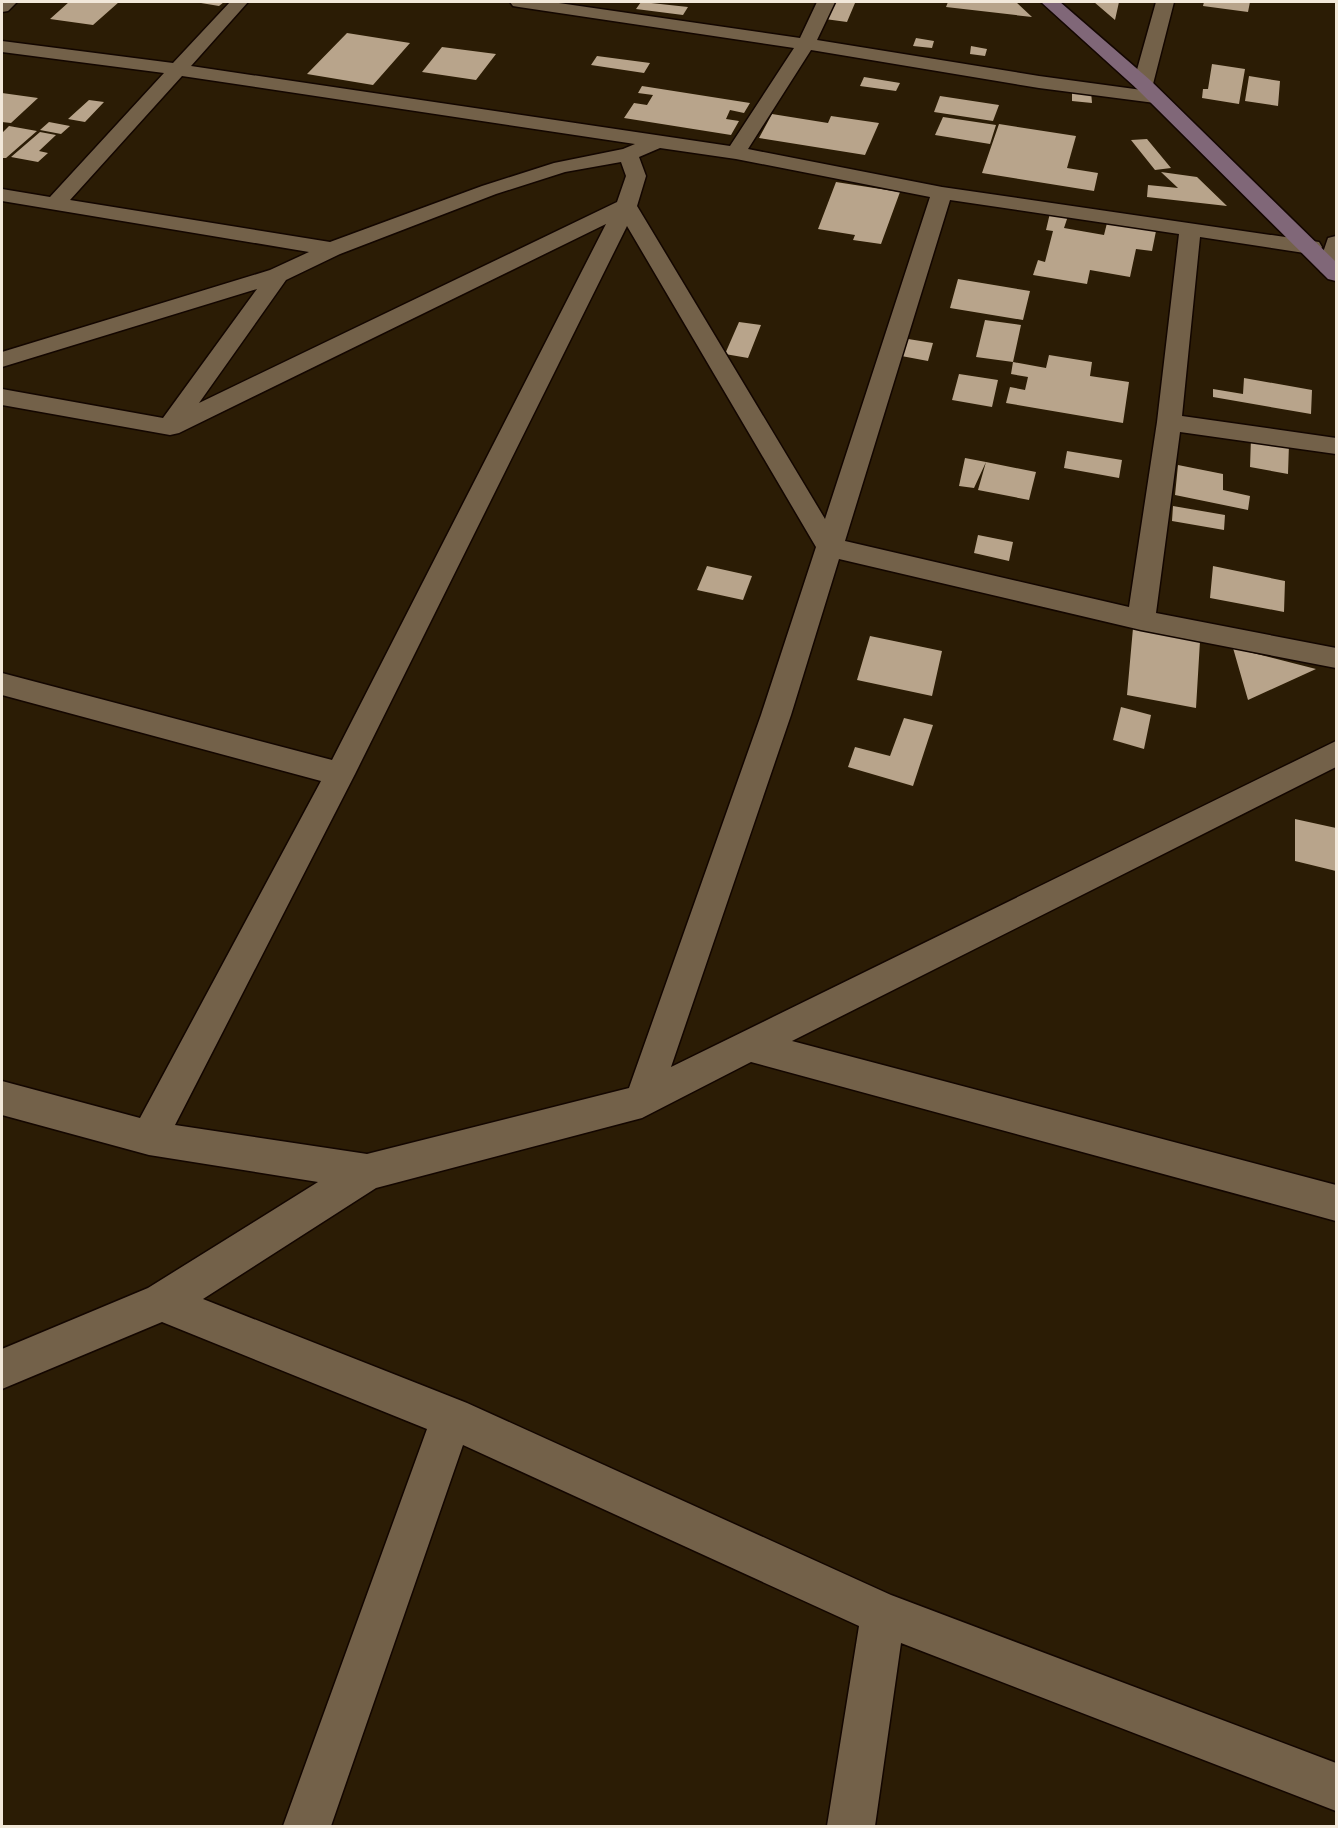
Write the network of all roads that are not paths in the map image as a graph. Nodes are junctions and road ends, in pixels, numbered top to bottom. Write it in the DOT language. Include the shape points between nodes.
graph roads {
  1 [pos="8,2"];
  2 [pos="239,2"];
  3 [pos="519,2"];
  4 [pos="826,2"];
  5 [pos="1050,2"];
  6 [pos="1165,2"];
  7 [pos="564,5"];
  8 [pos="2,7"];
  9 [pos="806,44"];
  10 [pos="2,46"];
  11 [pos="175,69"];
  12 [pos="1149,90"];
  13 [pos="656,142"];
  14 [pos="736,153"];
  15 [pos="628,154"];
  16 [pos="942,193"];
  17 [pos="2,195"];
  18 [pos="56,203"];
  19 [pos="626,206"];
  20 [pos="1190,231"];
  21 [pos="1336,243"];
  22 [pos="1311,247"];
  23 [pos="332,249"];
  24 [pos="1333,271"];
  25 [pos="278,275"];
  26 [pos="2,360"];
  27 [pos="2,397"];
  28 [pos="1169,422"];
  29 [pos="170,427"];
  30 [pos="1336,446"];
  31 [pos="829,547"];
  32 [pos="1141,620"];
  33 [pos="1336,658"];
  34 [pos="2,684"];
  35 [pos="1336,753"];
  36 [pos="340,774"];
  37 [pos="749,1045"];
  38 [pos="2,1098"];
  39 [pos="642,1101"];
  40 [pos="149,1138"];
  41 [pos="368,1172"];
  42 [pos="1336,1203"];
  43 [pos="162,1302"];
  44 [pos="2,1369"];
  45 [pos="452,1418"];
  46 [pos="883,1614"];
  47 [pos="1336,1787"];
  48 [pos="307,1827"];
  49 [pos="851,1827"];
  1 -- 8 [label="street"];
  2 -- 11 [label="street"];
  3 -- 7 [label="street"];
  4 -- 9 [label="street"];
  5 -- 12 [label="main road"];
  6 -- 12 [label="street"];
  7 -- 9 [label="street"];
  9 -- 12 [label="street" via="1039,82"];
  9 -- 14 [label="street"];
  10 -- 11 [label="street"];
  11 -- 13 [label="street"];
  11 -- 18 [label="street"];
  12 -- 22 [label="main road"];
  13 -- 14 [label="street"];
  13 -- 15 [label="street"];
  14 -- 16 [label="street"];
  15 -- 19 [label="street" via="636,176"];
  15 -- 23 [label="street" via="561,167 500,186"];
  16 -- 20 [label="street"];
  16 -- 31 [label="street"];
  17 -- 18 [label="street"];
  18 -- 23 [label="street"];
  19 -- 29 [label="street"];
  19 -- 31 [label="street"];
  19 -- 36 [label="street"];
  20 -- 22 [label="street"];
  20 -- 28 [label="street"];
  21 -- 24 [label="street"];
  22 -- 24 [label="main road"];
  23 -- 25 [label="street"];
  25 -- 26 [label="street"];
  25 -- 29 [label="street"];
  27 -- 29 [label="street"];
  28 -- 30 [label="street"];
  28 -- 32 [label="street"];
  31 -- 32 [label="street"];
  31 -- 39 [label="street" via="776,715"];
  32 -- 33 [label="street"];
  34 -- 36 [label="street"];
  35 -- 37 [label="street"];
  36 -- 40 [label="street"];
  37 -- 39 [label="street"];
  37 -- 42 [label="street"];
  38 -- 40 [label="street"];
  39 -- 41 [label="street"];
  40 -- 41 [label="street"];
  41 -- 43 [label="street"];
  43 -- 44 [label="street"];
  43 -- 45 [label="street"];
  45 -- 46 [label="street"];
  45 -- 48 [label="street"];
  46 -- 47 [label="street"];
  46 -- 49 [label="street"];
}
